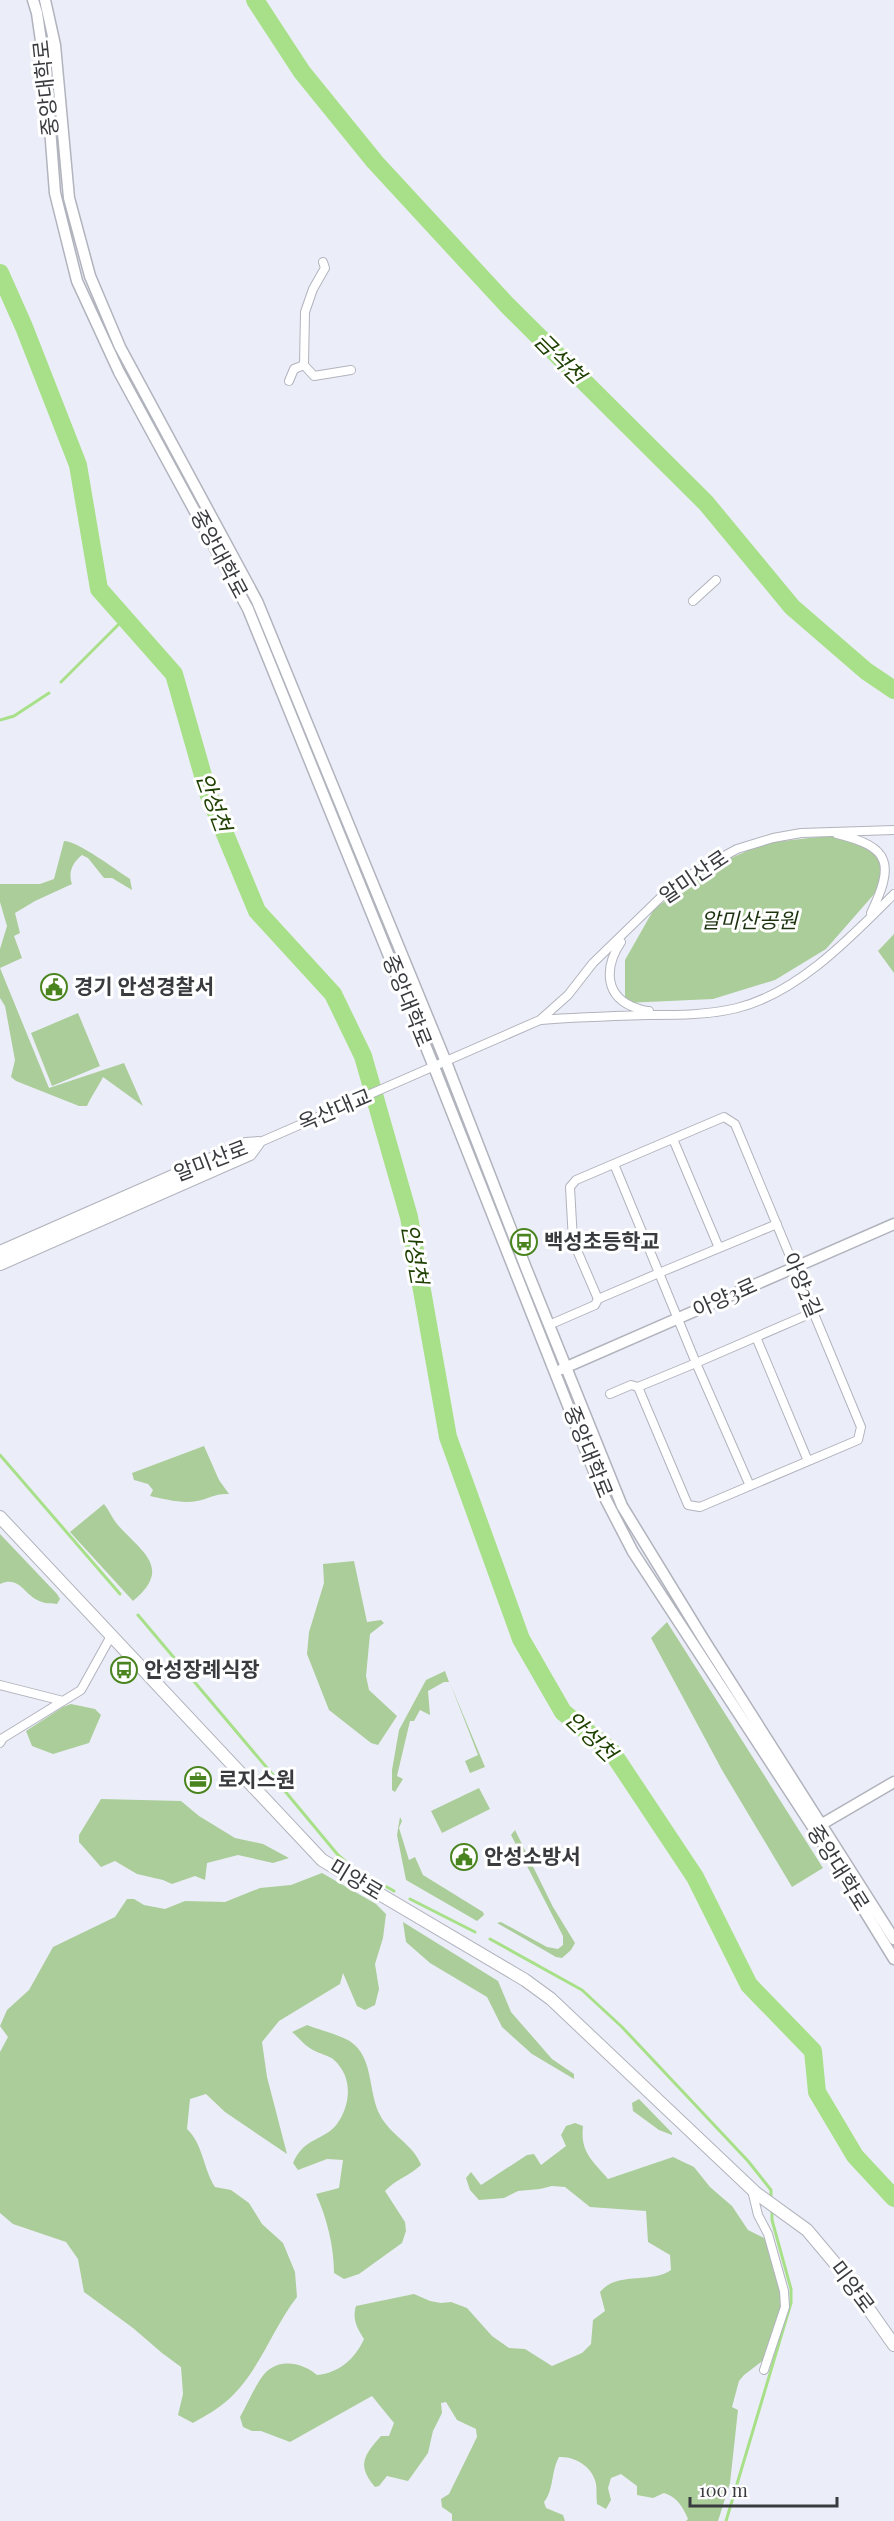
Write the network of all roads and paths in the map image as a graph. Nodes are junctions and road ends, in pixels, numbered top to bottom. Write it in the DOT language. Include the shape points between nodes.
graph roads {
  1 [pos="33,0"];
  2 [pos="45,0"];
  3 [pos="323,262"];
  4 [pos="304,366"];
  5 [pos="351,370"];
  6 [pos="290,381"];
  7 [pos="716,580"];
  8 [pos="693,601"];
  9 [pos="894,830"];
  10 [pos="825,831"];
  11 [pos="894,894"];
  12 [pos="644,914"];
  13 [pos="865,924"];
  14 [pos="691,1014"];
  15 [pos="540,1020"];
  16 [pos="446,1062"];
  17 [pos="434,1067"];
  18 [pos="412,1077"];
  19 [pos="673,1139"];
  20 [pos="258,1143"];
  21 [pos="614,1164"];
  22 [pos="777,1224"];
  23 [pos="894,1224"];
  24 [pos="719,1248"];
  25 [pos="0,1252"];
  26 [pos="0,1264"];
  27 [pos="795,1267"];
  28 [pos="659,1273"];
  29 [pos="598,1299"];
  30 [pos="814,1312"];
  31 [pos="678,1318"];
  32 [pos="549,1325"];
  33 [pos="756,1337"];
  34 [pos="696,1363"];
  35 [pos="561,1370"];
  36 [pos="638,1387"];
  37 [pos="610,1394"];
  38 [pos="808,1461"];
  39 [pos="750,1486"];
  40 [pos="0,1517"];
  41 [pos="111,1636"];
  42 [pos="0,1685"];
  43 [pos="63,1701"];
  44 [pos="0,1743"];
  45 [pos="894,1782"];
  46 [pos="817,1827"];
  47 [pos="894,1939"];
  48 [pos="894,1959"];
  49 [pos="754,2191"];
  50 [pos="894,2345"];
  51 [pos="764,2370"];
  1 -- 17 [label="street, 중앙대학로" via="46,76 55,193 77,281 119,372 248,609"];
  2 -- 16 [label="street, 중앙대학로" via="55,45 69,198 90,276 120,347 257,600"];
  3 -- 4 [label="street" via="325,268 305,312"];
  4 -- 5 [label="street" via="314,376"];
  4 -- 6 [label="street" via="294,369"];
  7 -- 8 [label="street"];
  9 -- 10 [label="street, 알미산로"];
  10 -- 12 [label="street, 알미산로" via="773,838 737,849 695,872"];
  10 -- 13 [label="street" via="863,842 883,856 887,868 883,890"];
  11 -- 13 [label="street, 알미산로"];
  12 -- 14 [label="street" via="611,956 609,975 613,992 625,1003 644,1011"];
  12 -- 15 [label="street, 알미산로"];
  13 -- 14 [label="street, 알미산로" via="844,946 775,994 738,1008"];
  14 -- 15 [label="street, 알미산로"];
  15 -- 16 [label="street, 알미산로"];
  16 -- 17 [label="street, 알미산로"];
  16 -- 32 [label="street, 중앙대학로"];
  17 -- 18 [label="street, 알미산로"];
  17 -- 35 [label="street, 중앙대학로"];
  18 -- 20 [label="street, 옥산대교"];
  19 -- 21 [label="street, 아양2길"];
  19 -- 22 [label="street, 아양2길" via="724,1117 735,1124"];
  19 -- 24 [label="street"];
  20 -- 25 [label="main road, 알미산로" via="236,1148"];
  20 -- 26 [label="main road, 알미산로" via="250,1154"];
  21 -- 28 [label="street"];
  21 -- 29 [label="street, 아양2길" via="576,1180 570,1187 573,1241"];
  22 -- 24 [label="street"];
  22 -- 27 [label="street, 아양2길"];
  23 -- 27 [label="street, 아양3로"];
  24 -- 28 [label="street"];
  27 -- 30 [label="street, 아양2길"];
  27 -- 31 [label="street, 아양3로"];
  28 -- 29 [label="street"];
  28 -- 31 [label="street"];
  29 -- 32 [label="street" via="595,1305"];
  30 -- 33 [label="street"];
  30 -- 38 [label="street, 아양2길" via="861,1426 858,1440"];
  31 -- 34 [label="street"];
  31 -- 35 [label="street, 아양3로"];
  32 -- 35 [label="street, 중앙대학로"];
  33 -- 34 [label="street"];
  33 -- 38 [label="street"];
  34 -- 36 [label="street"];
  34 -- 39 [label="street"];
  35 -- 46 [label="street, 중앙대학로" via="622,1506"];
  36 -- 37 [label="street" via="631,1385"];
  36 -- 39 [label="street, 아양2길" via="688,1505 700,1507"];
  38 -- 39 [label="street, 아양2길"];
  40 -- 41 [label="main road, 미양로"];
  41 -- 43 [label="street" via="81,1689"];
  41 -- 49 [label="main road, 미양로" via="322,1860 525,1980"];
  42 -- 43 [label="street"];
  43 -- 44 [label="street"];
  45 -- 46 [label="street"];
  46 -- 47 [label="street, 중앙대학로"];
  46 -- 48 [label="street, 중앙대학로"];
  49 -- 50 [label="main road, 미양로" via="807,2230"];
  49 -- 51 [label="street" via="758,2215 768,2234 784,2291 785,2307"];
}
